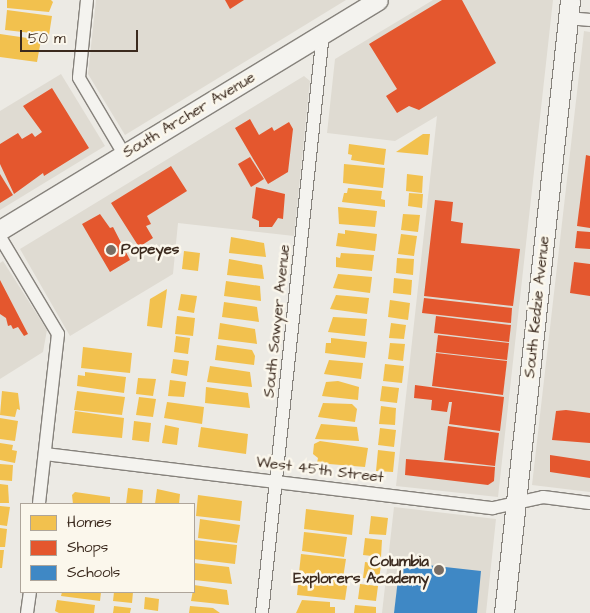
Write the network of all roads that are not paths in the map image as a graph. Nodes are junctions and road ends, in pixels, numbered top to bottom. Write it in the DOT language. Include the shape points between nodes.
graph roads {
  1 [pos="87,0"];
  2 [pos="378,0"];
  3 [pos="569,9"];
  4 [pos="590,20"];
  5 [pos="323,33"];
  6 [pos="124,154"];
  7 [pos="0,230"];
  8 [pos="0,238"];
  9 [pos="44,454"];
  10 [pos="276,481"];
  11 [pos="39,503"];
  12 [pos="516,503"];
  13 [pos="590,503"];
  14 [pos="30,593"];
  15 [pos="27,613"];
  16 [pos="262,613"];
  17 [pos="504,613"];
  1 -- 6 [label="street" via="79,78"];
  2 -- 5 [label="main road, South Archer Avenue"];
  3 -- 4 [label="street"];
  3 -- 12 [label="main road, South Kedzie Avenue"];
  5 -- 6 [label="main road, South Archer Avenue"];
  5 -- 10 [label="street, South Sawyer Avenue"];
  6 -- 7 [label="main road, South Archer Avenue"];
  8 -- 9 [label="street" via="58,334"];
  9 -- 10 [label="street, West 45th Street"];
  9 -- 11 [label="street"];
  10 -- 12 [label="street, West 45th Street" via="493,508"];
  10 -- 16 [label="street, South Sawyer Avenue"];
  12 -- 13 [label="street, West 45th Street" via="543,497"];
  12 -- 17 [label="main road, South Kedzie Avenue"];
  14 -- 15 [label="street"];
}
